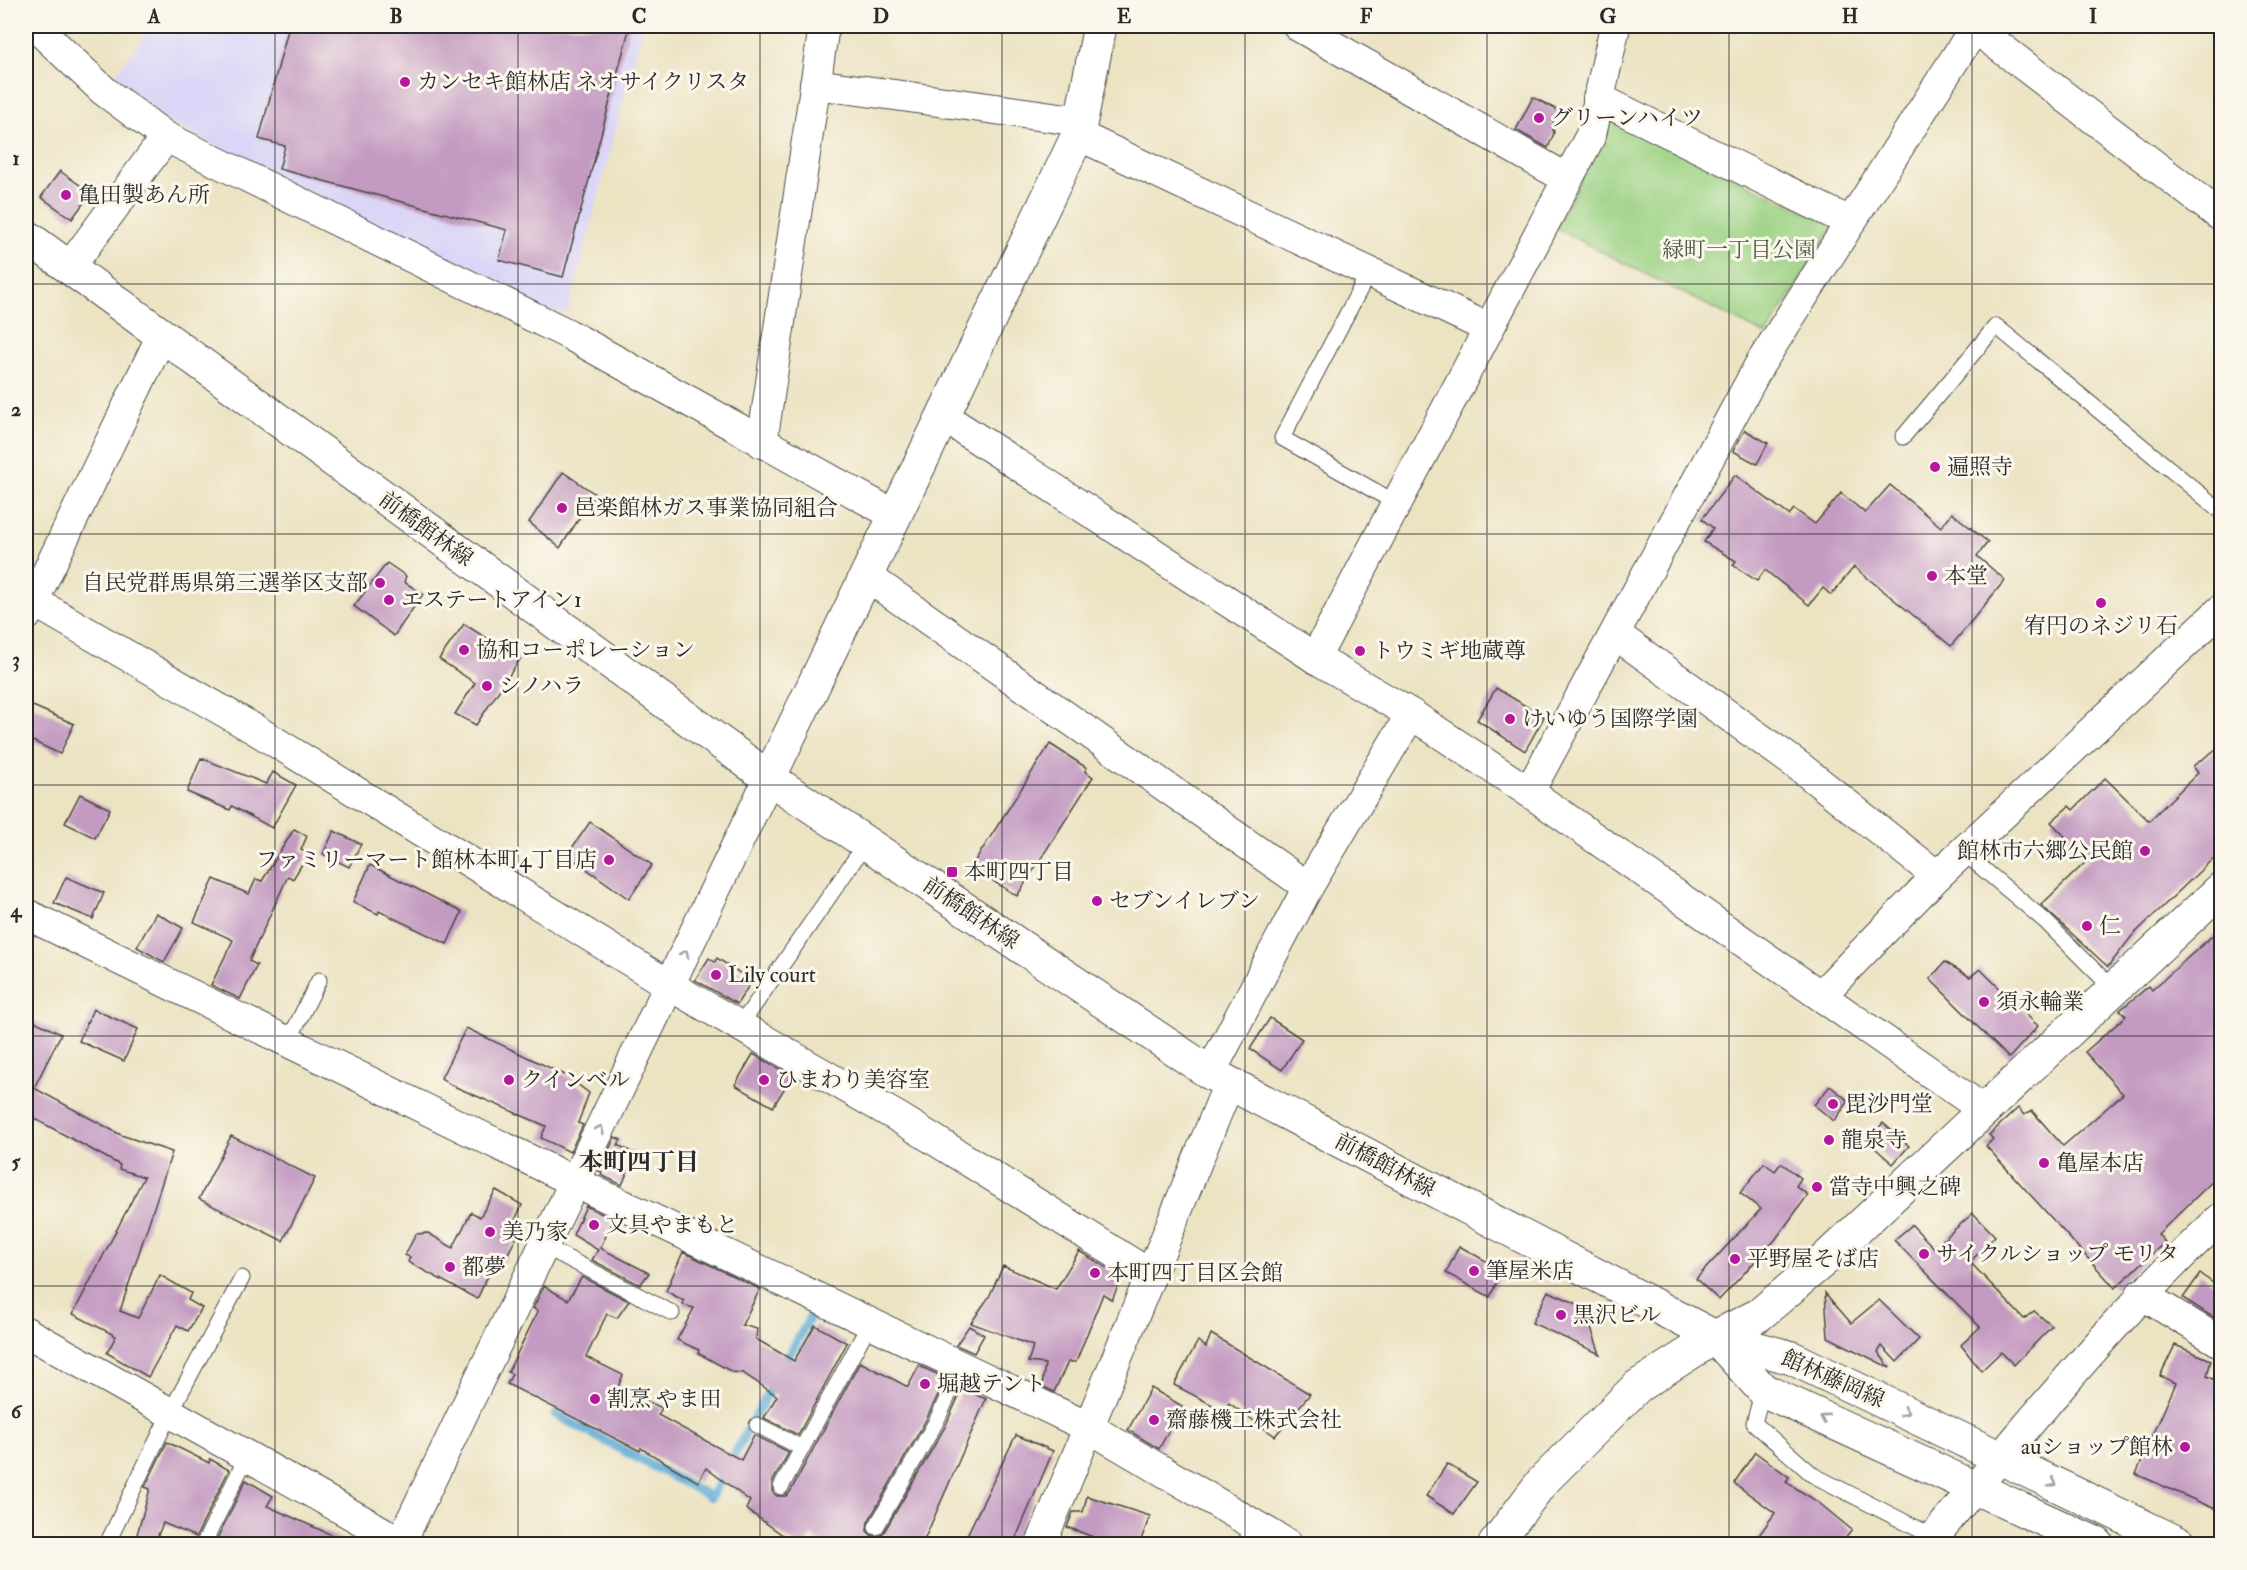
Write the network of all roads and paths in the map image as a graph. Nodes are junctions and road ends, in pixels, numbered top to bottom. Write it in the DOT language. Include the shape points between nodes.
graph roads {
  1 [pos="35,26"];
  2 [pos="824,26"];
  3 [pos="1100,26"];
  4 [pos="1298,26"];
  5 [pos="1615,26"];
  6 [pos="1976,27"];
  7 [pos="815,84"];
  8 [pos="1598,98"];
  9 [pos="1079,128"];
  10 [pos="166,137"];
  11 [pos="1566,178"];
  12 [pos="2222,217"];
  13 [pos="1850,222"];
  14 [pos="26,236"];
  15 [pos="69,268"];
  16 [pos="1368,272"];
  17 [pos="1488,328"];
  18 [pos="161,336"];
  19 [pos="944,417"];
  20 [pos="1903,437"];
  21 [pos="762,443"];
  22 [pos="1396,503"];
  23 [pos="2222,512"];
  24 [pos="896,516"];
  25 [pos="865,575"];
  26 [pos="28,605"];
  27 [pos="2222,609"];
  28 [pos="1616,634"];
  29 [pos="1315,658"];
  30 [pos="1411,714"];
  31 [pos="769,778"];
  32 [pos="1529,792"];
  33 [pos="866,843"];
  34 [pos="1963,852"];
  35 [pos="1937,876"];
  36 [pos="1308,887"];
  37 [pos="2222,888"];
  38 [pos="26,914"];
  39 [pos="320,980"];
  40 [pos="669,986"];
  41 [pos="2113,989"];
  42 [pos="1821,995"];
  43 [pos="740,1026"];
  44 [pos="288,1042"];
  45 [pos="1219,1078"];
  46 [pos="1984,1110"];
  47 [pos="574,1182"];
  48 [pos="2222,1217"];
  49 [pos="544,1246"];
  50 [pos="1150,1275"];
  51 [pos="242,1278"];
  52 [pos="2141,1294"];
  53 [pos="672,1313"];
  54 [pos="870,1323"];
  55 [pos="26,1332"];
  56 [pos="1714,1337"];
  57 [pos="2222,1342"];
  58 [pos="962,1366"];
  59 [pos="1763,1390"];
  60 [pos="170,1413"];
  61 [pos="757,1425"];
  62 [pos="1088,1426"];
  63 [pos="802,1448"];
  64 [pos="247,1456"];
  65 [pos="2000,1458"];
  66 [pos="781,1487"];
  67 [pos="1972,1488"];
  68 [pos="876,1527"];
  69 [pos="1250,1535"];
  70 [pos="1933,1541"];
  71 [pos="204,1543"];
  72 [pos="401,1544"];
  73 [pos="107,1545"];
  74 [pos="1041,1545"];
  75 [pos="1287,1545"];
  76 [pos="1495,1545"];
  77 [pos="2097,1545"];
  78 [pos="2180,1545"];
  1 -- 10 [label="street" via="104,91"];
  2 -- 7 [label="street"];
  3 -- 9 [label="main road"];
  4 -- 11 [label="street"];
  5 -- 8 [label="street"];
  6 -- 12 [label="street"];
  6 -- 13 [label="street"];
  7 -- 9 [label="street"];
  7 -- 21 [label="street"];
  8 -- 11 [label="street" via="1590,135"];
  8 -- 13 [label="street"];
  9 -- 16 [label="street"];
  9 -- 19 [label="main road"];
  10 -- 15 [label="street"];
  10 -- 21 [label="street" via="568,334"];
  11 -- 17 [label="street"];
  13 -- 28 [label="street" via="1760,364"];
  14 -- 15 [label="main road, 前橋館林線"];
  15 -- 18 [label="main road, 前橋館林線"];
  16 -- 17 [label="street"];
  16 -- 22 [label="lane" via="1282,438"];
  17 -- 22 [label="street"];
  18 -- 26 [label="street"];
  18 -- 31 [label="main road, 前橋館林線"];
  19 -- 24 [label="main road"];
  19 -- 29 [label="street"];
  20 -- 23 [label="lane" via="1996,326"];
  21 -- 24 [label="street"];
  22 -- 29 [label="street"];
  24 -- 25 [label="main road"];
  25 -- 31 [label="main road"];
  25 -- 36 [label="street"];
  26 -- 40 [label="street" via="256,730"];
  27 -- 34 [label="street"];
  28 -- 32 [label="street"];
  28 -- 35 [label="street" via="1800,767"];
  29 -- 30 [label="street"];
  30 -- 32 [label="street"];
  30 -- 36 [label="street"];
  31 -- 33 [label="main road, 前橋館林線"];
  40 -- 31 [label="street, one-way"];
  32 -- 42 [label="street"];
  33 -- 43 [label="lane"];
  33 -- 45 [label="main road, 前橋館林線"];
  34 -- 35 [label="street"];
  34 -- 41 [label="lane" via="2046,921"];
  35 -- 42 [label="street"];
  36 -- 45 [label="street"];
  37 -- 41 [label="main road"];
  38 -- 44 [label="street"];
  39 -- 44 [label="lane"];
  40 -- 43 [label="street"];
  47 -- 40 [label="street, one-way"];
  41 -- 46 [label="main road"];
  42 -- 46 [label="street"];
  43 -- 50 [label="street" via="901,1119"];
  44 -- 47 [label="street"];
  45 -- 50 [label="street"];
  45 -- 56 [label="main road, 前橋館林線"];
  46 -- 56 [label="main road" via="1808,1274 1759,1315"];
  47 -- 49 [label="street"];
  47 -- 54 [label="street"];
  48 -- 52 [label="street"];
  49 -- 53 [label="lane"];
  49 -- 72 [label="street"];
  50 -- 62 [label="street"];
  51 -- 60 [label="lane"];
  52 -- 57 [label="street"];
  52 -- 65 [label="street"];
  54 -- 58 [label="street"];
  54 -- 63 [label="lane"];
  55 -- 60 [label="street"];
  56 -- 59 [label="main road, 館林藤岡線"];
  56 -- 65 [label="main road, 館林藤岡線, one-way" via="1792,1358"];
  56 -- 76 [label="main road" via="1638,1386 1542,1482"];
  58 -- 62 [label="street"];
  58 -- 68 [label="lane" via="936,1422"];
  67 -- 59 [label="main road, 館林藤岡線, one-way"];
  59 -- 70 [label="lane" via="1754,1423 1813,1475"];
  60 -- 64 [label="street"];
  60 -- 73 [label="lane"];
  61 -- 63 [label="lane"];
  62 -- 69 [label="street"];
  62 -- 74 [label="street"];
  63 -- 66 [label="lane"];
  64 -- 71 [label="lane"];
  64 -- 72 [label="street"];
  65 -- 67 [label="street"];
  65 -- 78 [label="main road, 館林藤岡線, one-way"];
  67 -- 70 [label="street"];
  67 -- 77 [label="main road, 館林藤岡線"];
  69 -- 75 [label="street"];
}
